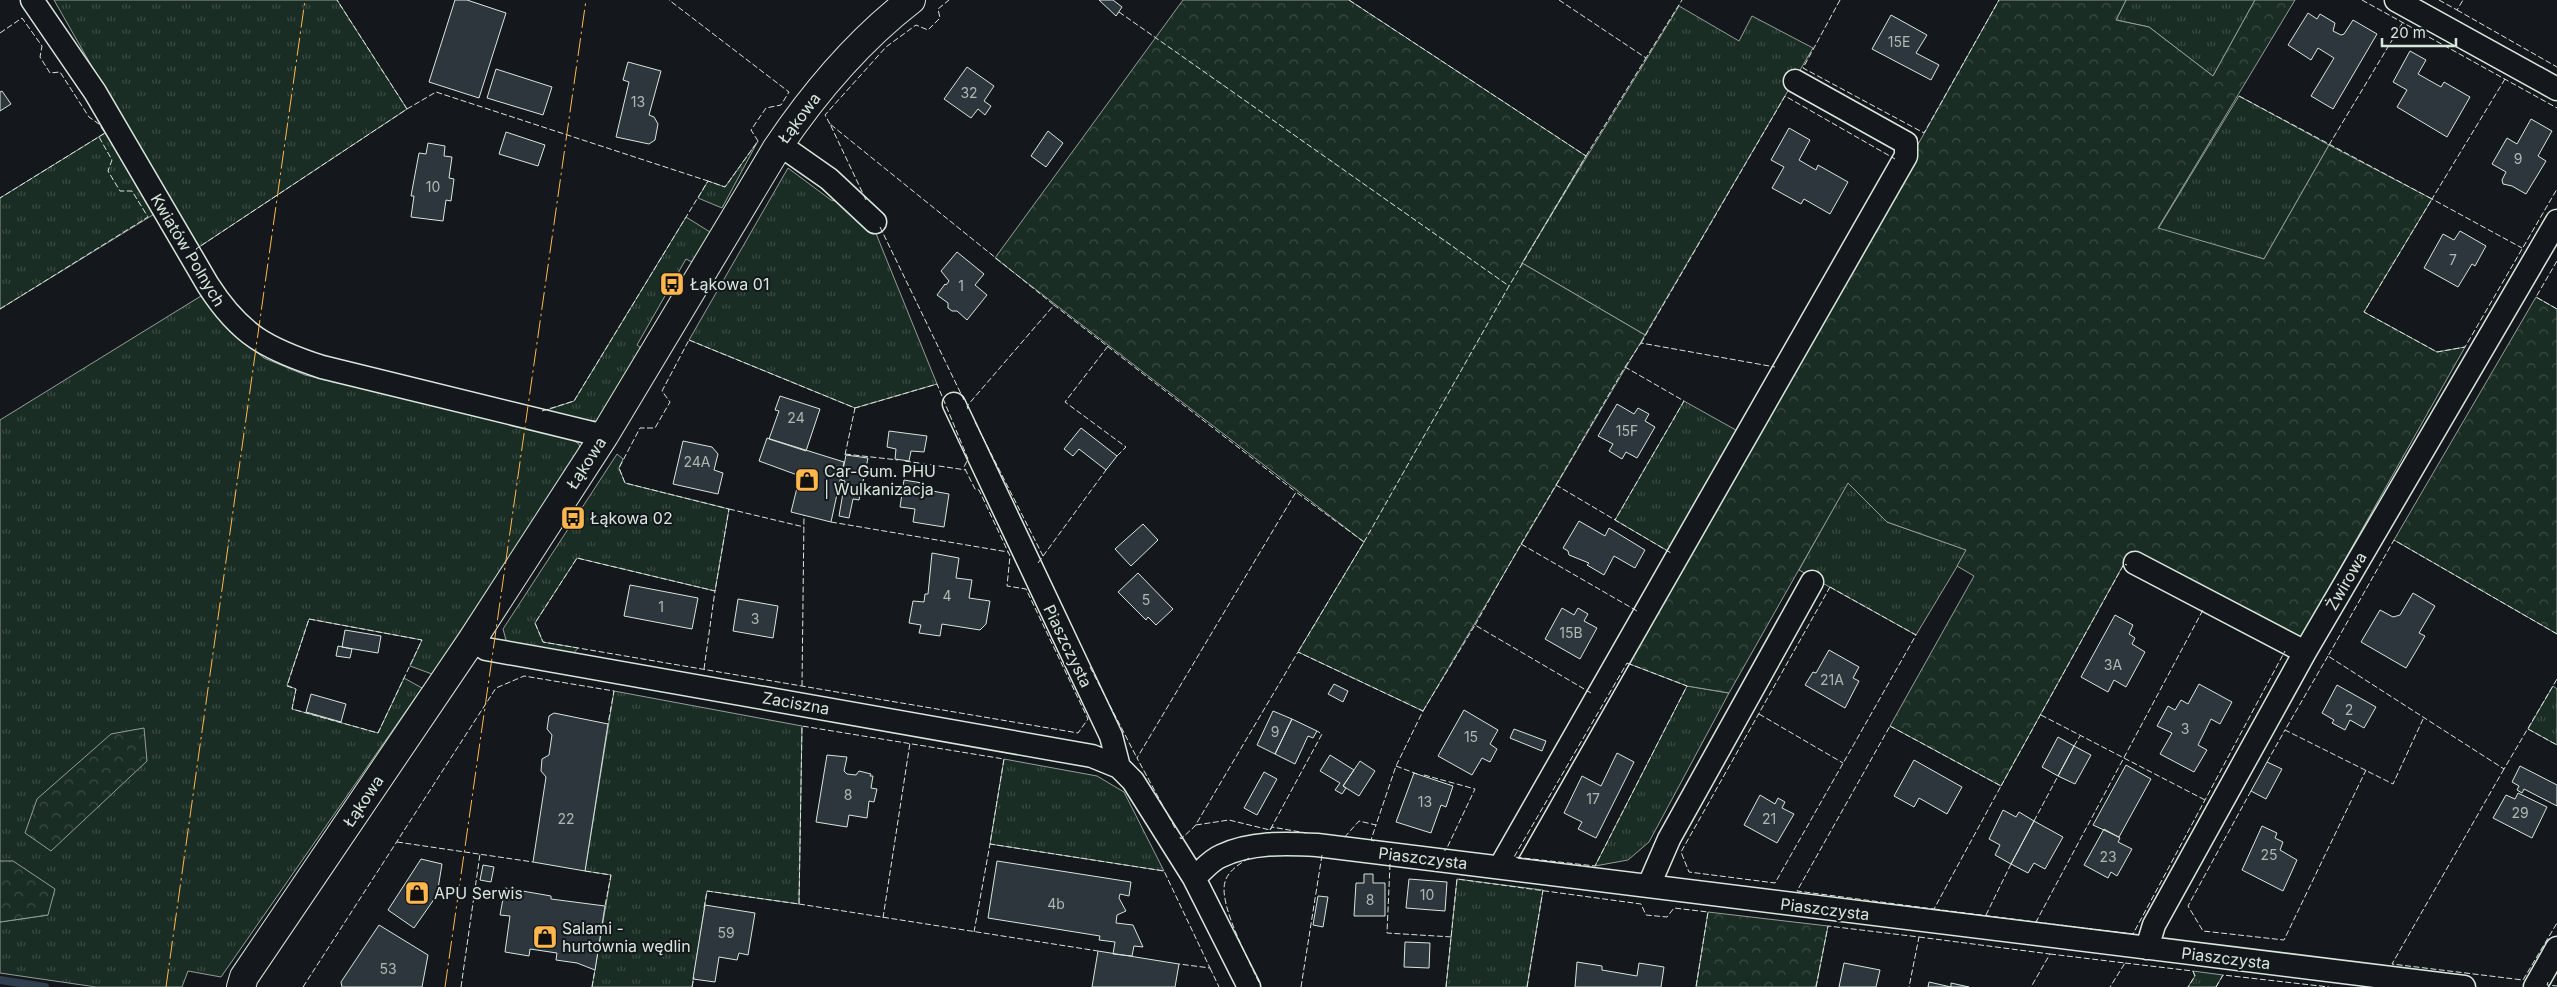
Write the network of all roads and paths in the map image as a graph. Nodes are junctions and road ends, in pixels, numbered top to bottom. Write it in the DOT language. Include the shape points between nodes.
graph roads {
  1 [pos="32,0"];
  2 [pos="911,0"];
  3 [pos="2396,0"];
  4 [pos="1796,81"];
  5 [pos="2557,89"];
  6 [pos="779,144"];
  7 [pos="2557,221"];
  8 [pos="875,222"];
  9 [pos="954,404"];
  10 [pos="604,436"];
  11 [pos="2135,562"];
  12 [pos="1812,582"];
  13 [pos="472,640"];
  14 [pos="2305,652"];
  15 [pos="1119,767"];
  16 [pos="1500,867"];
  17 [pos="1194,878"];
  18 [pos="1649,885"];
  19 [pos="2147,948"];
  20 [pos="2557,948"];
  21 [pos="242,987"];
  22 [pos="1249,987"];
  23 [pos="2464,987"];
  24 [pos="2535,987"];
  1 -- 10 [label="street, Kwiatów Polnych" via="95,92 208,286 243,330 279,353 322,367"];
  2 -- 6 [label="street, Łąkowa" via="846,58"];
  3 -- 5 [label="street"];
  4 -- 16 [label="street" via="1906,144 1906,156"];
  6 -- 8 [label="street" via="829,179"];
  6 -- 10 [label="street, Łąkowa"];
  7 -- 14 [label="street, Żwirowa"];
  9 -- 15 [label="street, Piaszczysta" via="1111,736"];
  10 -- 13 [label="street, Łąkowa"];
  11 -- 14 [label="street"];
  12 -- 18 [label="street" via="1669,839"];
  13 -- 15 [label="street, Zaciszna" via="486,649 1092,756"];
  13 -- 21 [label="street, Łąkowa" via="244,977"];
  14 -- 19 [label="street, Żwirowa" via="2154,925"];
  15 -- 17 [label="street, Piaszczysta" via="1133,780"];
  16 -- 17 [label="street, Piaszczysta" via="1284,842 1219,856"];
  16 -- 18 [label="street, Piaszczysta"];
  17 -- 22 [label="street, Piaszczysta"];
  18 -- 19 [label="street, Piaszczysta"];
  19 -- 23 [label="street, Piaszczysta"];
  20 -- 24 [label="street"];
}
